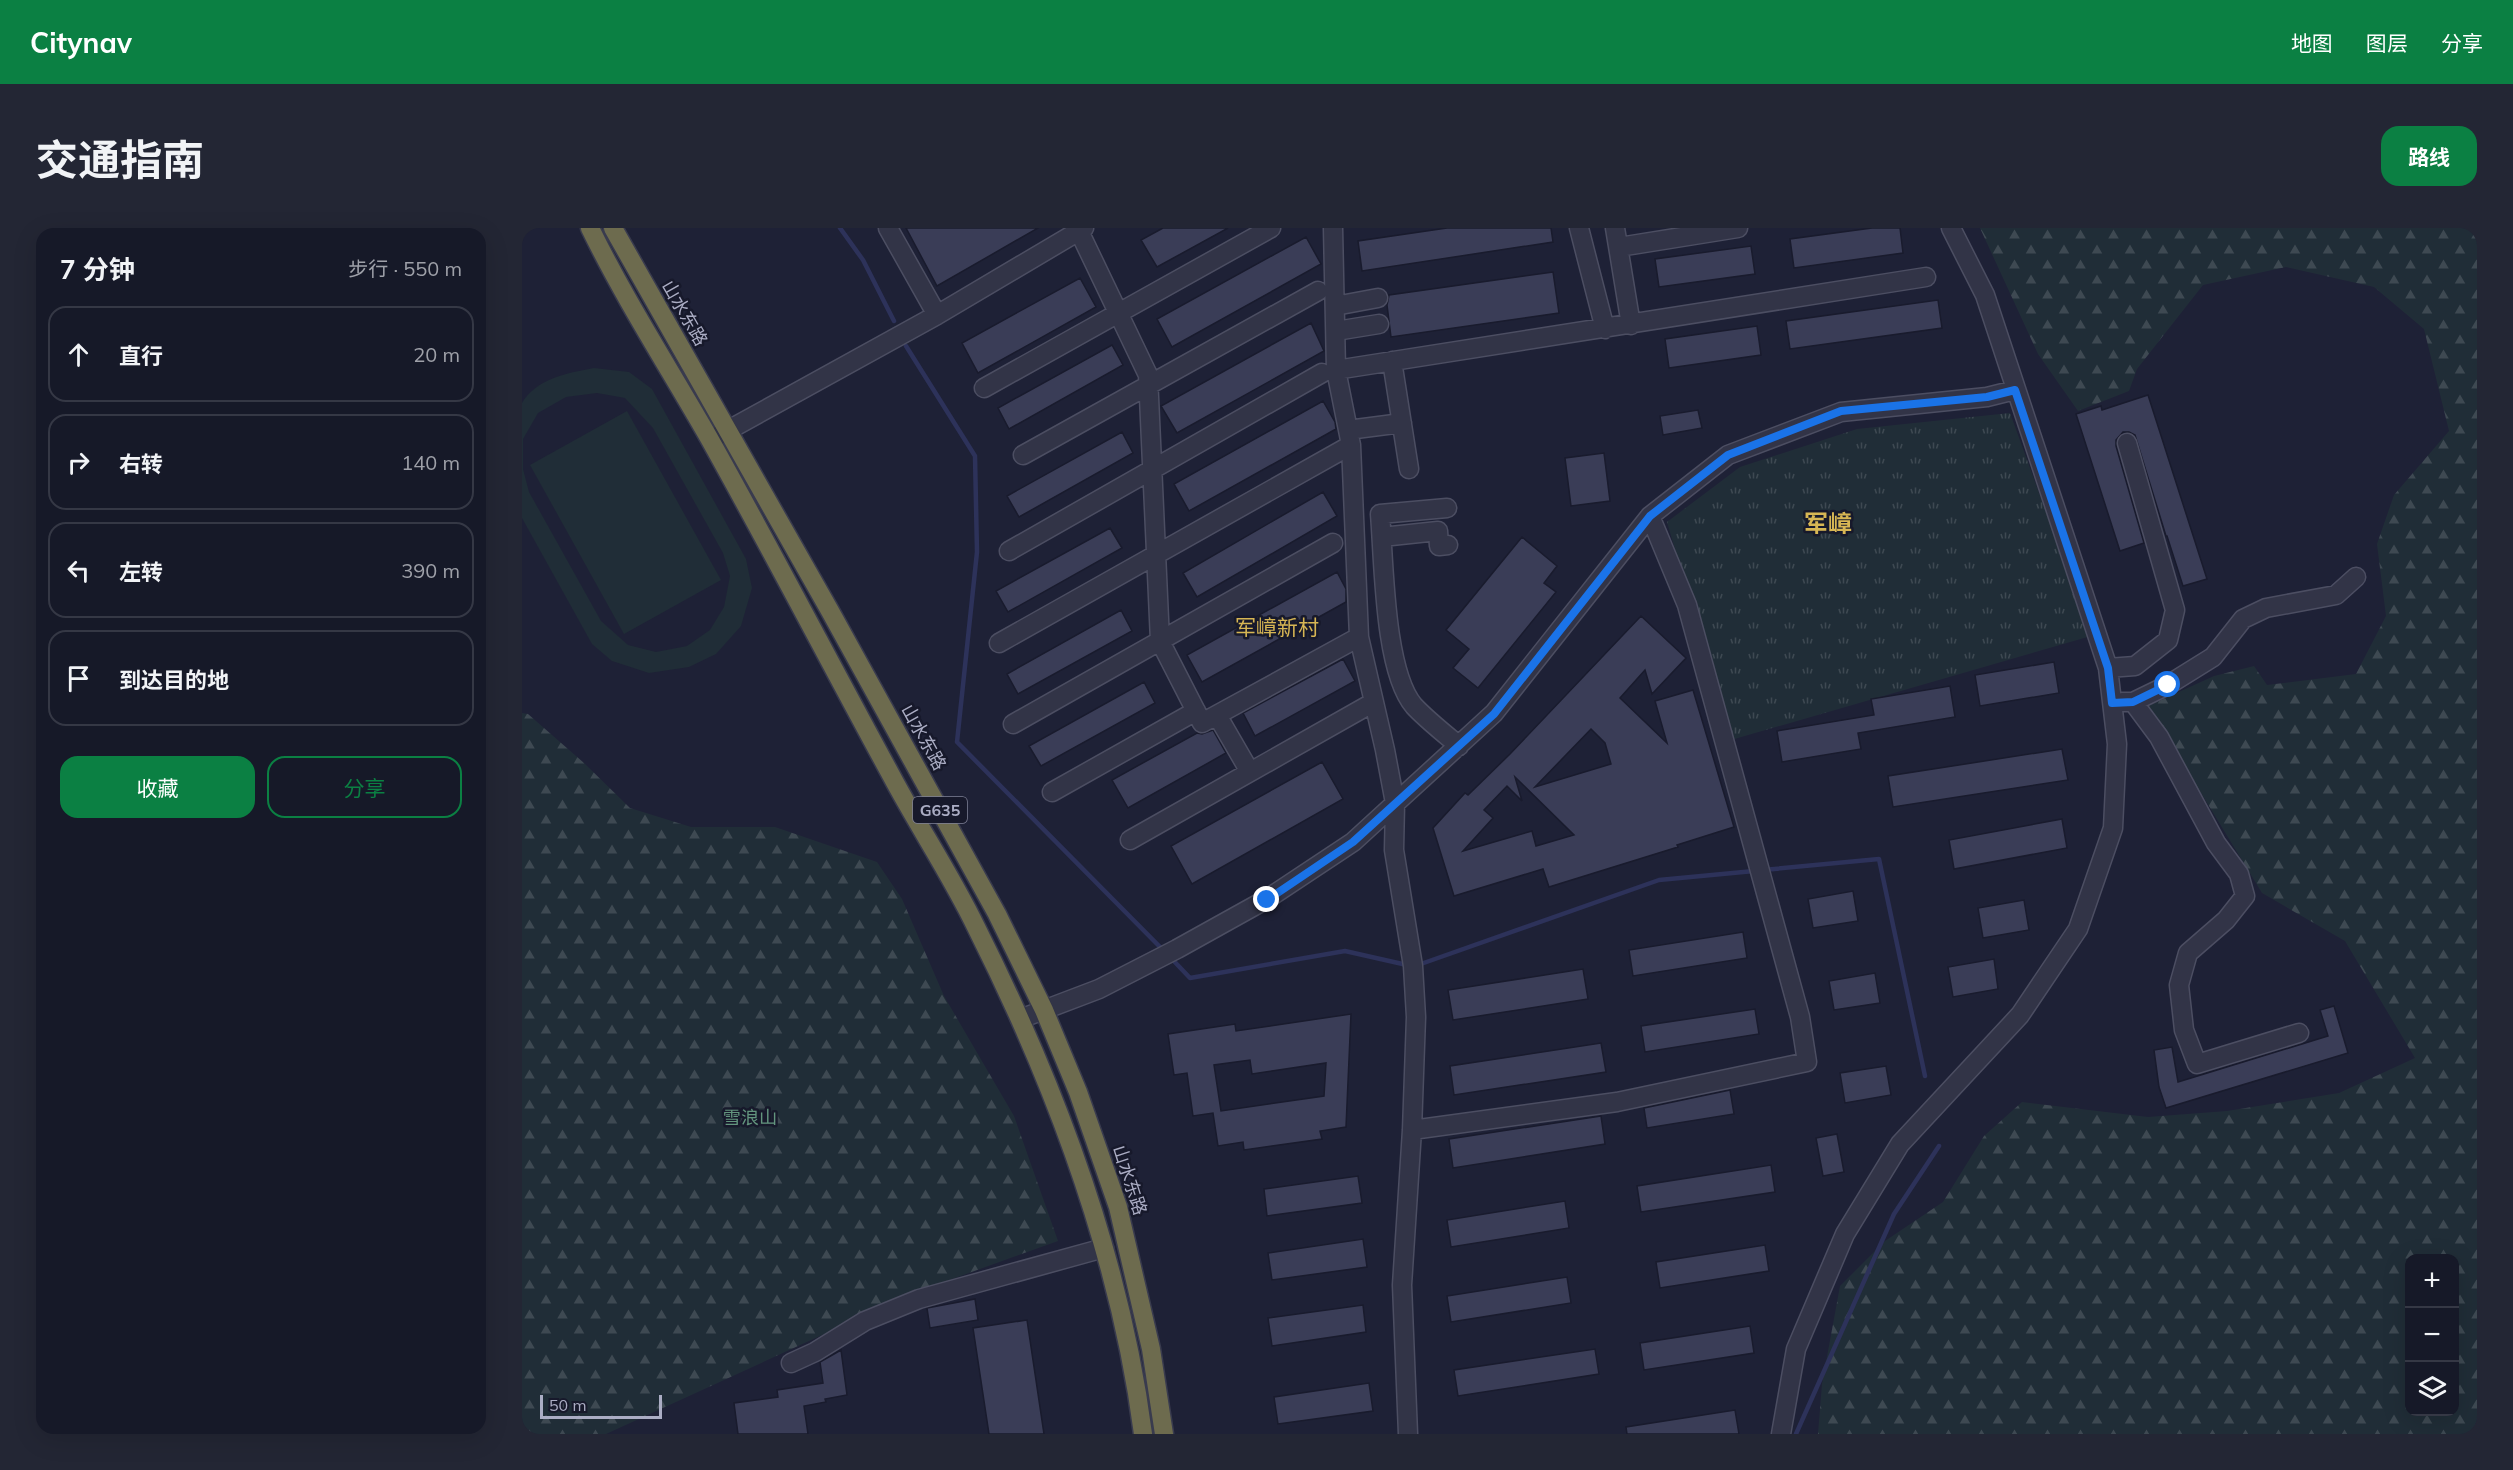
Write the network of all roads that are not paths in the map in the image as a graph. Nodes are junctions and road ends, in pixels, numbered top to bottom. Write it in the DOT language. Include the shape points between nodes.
graph roads {
  1 [pos="590,228"];
  2 [pos="613,228"];
  3 [pos="888,228"];
  4 [pos="1270,228"];
  5 [pos="1333,228"];
  6 [pos="1579,228"];
  7 [pos="1616,228"];
  8 [pos="1738,228"];
  9 [pos="1951,228"];
  10 [pos="1082,229"];
  11 [pos="1619,248"];
  12 [pos="1926,277"];
  13 [pos="1318,291"];
  14 [pos="1378,298"];
  15 [pos="1335,306"];
  16 [pos="1119,313"];
  17 [pos="937,315"];
  18 [pos="1379,324"];
  19 [pos="1631,325"];
  20 [pos="1605,329"];
  21 [pos="1336,331"];
  22 [pos="1392,361"];
  23 [pos="1329,371"];
  24 [pos="1149,385"];
  25 [pos="984,388"];
  26 [pos="2015,390"];
  27 [pos="1402,423"];
  28 [pos="728,430"];
  29 [pos="1349,438"];
  30 [pos="710,440"];
  31 [pos="2127,443"];
  32 [pos="1023,455"];
  33 [pos="1409,468"];
  34 [pos="1152,470"];
  35 [pos="1448,508"];
  36 [pos="1650,516"];
  37 [pos="1382,537"];
  38 [pos="1333,543"];
  39 [pos="1448,545"];
  40 [pos="1009,551"];
  41 [pos="1156,555"];
  42 [pos="2356,577"];
  43 [pos="1359,637"];
  44 [pos="1160,641"];
  45 [pos="999,643"];
  46 [pos="2108,668"];
  47 [pos="1374,702"];
  48 [pos="2133,702"];
  49 [pos="2112,703"];
  50 [pos="1196,711"];
  51 [pos="1217,715"];
  52 [pos="1013,724"];
  53 [pos="1459,746"];
  54 [pos="1250,772"];
  55 [pos="1052,792"];
  56 [pos="1395,803"];
  57 [pos="1130,840"];
  58 [pos="1044,1010"];
  59 [pos="1020,1019"];
  60 [pos="2299,1033"];
  61 [pos="1412,1130"];
  62 [pos="1104,1248"];
  63 [pos="791,1363"];
  64 [pos="1143,1434"];
  65 [pos="1164,1434"];
  66 [pos="1408,1434"];
  67 [pos="1781,1434"];
  1 -- 30 [label="highway, G635"];
  2 -- 28 [label="highway, 山水东路 / G635"];
  3 -- 17 [label="street"];
  4 -- 16 [label="street"];
  5 -- 15 [label="street"];
  6 -- 20 [label="street"];
  7 -- 11 [label="street"];
  8 -- 11 [label="street"];
  9 -- 26 [label="street" via="1985,295"];
  10 -- 16 [label="street"];
  10 -- 17 [label="street"];
  11 -- 19 [label="street"];
  12 -- 19 [label="street"];
  13 -- 24 [label="street"];
  14 -- 15 [label="street"];
  15 -- 21 [label="street"];
  16 -- 24 [label="street"];
  16 -- 25 [label="street"];
  17 -- 28 [label="street"];
  18 -- 21 [label="street"];
  19 -- 20 [label="street"];
  20 -- 22 [label="street"];
  21 -- 23 [label="street"];
  22 -- 23 [label="street"];
  22 -- 27 [label="street"];
  23 -- 29 [label="street"];
  23 -- 34 [label="street"];
  24 -- 32 [label="street"];
  24 -- 34 [label="street"];
  26 -- 36 [label="street" via="1987,397 1841,411 1728,455"];
  26 -- 46 [label="street"];
  27 -- 29 [label="street"];
  27 -- 33 [label="street"];
  28 -- 30 [label="street"];
  28 -- 58 [label="highway, 山水东路 / G635" via="997,914"];
  29 -- 41 [label="street"];
  29 -- 43 [label="street"];
  30 -- 59 [label="highway, G635" via="975,923"];
  31 -- 46 [label="street" via="2175,610 2168,640 2135,666"];
  34 -- 40 [label="street"];
  34 -- 41 [label="street"];
  35 -- 37 [label="street" via="1380,514"];
  36 -- 53 [label="street" via="1494,714"];
  36 -- 61 [label="street" via="1687,605 1800,1017 1807,1062 1617,1102"];
  37 -- 39 [label="street" via="1438,531 1439,546"];
  37 -- 53 [label="street" via="1396,671 1414,705"];
  38 -- 44 [label="street"];
  41 -- 44 [label="street"];
  41 -- 45 [label="street"];
  42 -- 48 [label="street" via="2336,595 2266,608 2243,619 2213,657"];
  43 -- 47 [label="street"];
  43 -- 51 [label="street"];
  44 -- 50 [label="street"];
  44 -- 52 [label="street"];
  46 -- 49 [label="street"];
  47 -- 54 [label="street"];
  47 -- 56 [label="street"];
  48 -- 49 [label="street"];
  48 -- 60 [label="street" via="2159,737 2216,843 2239,873 2245,896 2226,920 2188,953 2179,985 2184,1030 2198,1064"];
  49 -- 67 [label="street" via="2117,744 2113,828 2078,929 2020,1015 1900,1144 1845,1234 1796,1349"];
  50 -- 51 [label="street" via="1202,723"];
  50 -- 55 [label="street"];
  51 -- 54 [label="street"];
  53 -- 56 [label="street"];
  54 -- 57 [label="street"];
  56 -- 58 [label="street" via="1353,842 1267,900 1098,989"];
  56 -- 61 [label="street" via="1394,850 1413,966 1416,1017"];
  58 -- 59 [label="street"];
  58 -- 65 [label="highway, 山水东路 / G635" via="1118,1207 1151,1349"];
  59 -- 62 [label="highway, G635" via="1075,1155"];
  61 -- 66 [label="street" via="1402,1285"];
  62 -- 63 [label="street" via="919,1299 865,1321"];
  62 -- 64 [label="highway, G635" via="1124,1328"];
}
